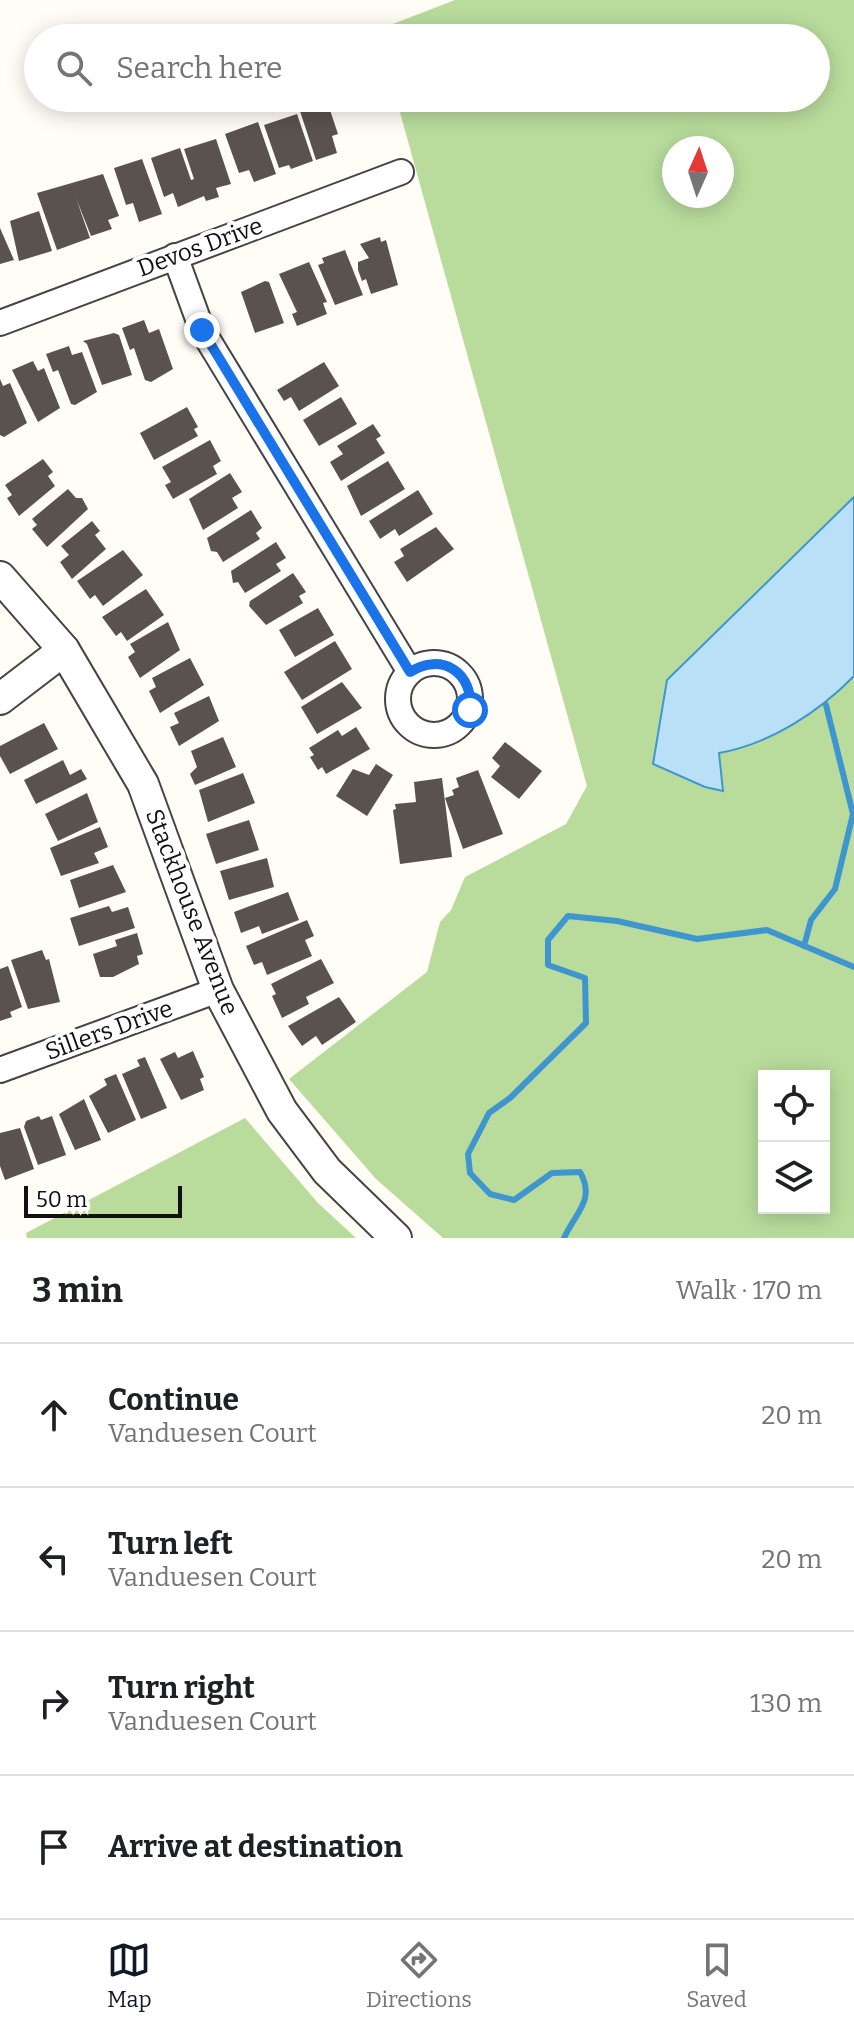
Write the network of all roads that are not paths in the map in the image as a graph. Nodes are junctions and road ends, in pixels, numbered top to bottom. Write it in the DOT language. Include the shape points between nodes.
graph roads {
  1 [pos="401,172"];
  2 [pos="175,256"];
  3 [pos="0,323"];
  4 [pos="0,577"];
  5 [pos="64,650"];
  6 [pos="410,672"];
  7 [pos="0,699"];
  8 [pos="218,990"];
  9 [pos="0,1070"];
  10 [pos="396,1238"];
  1 -- 2 [label="street, Devos Drive"];
  2 -- 3 [label="street, Devos Drive"];
  2 -- 6 [label="street" via="202,330"];
  4 -- 5 [label="street, Stackhouse Avenue"];
  5 -- 7 [label="street"];
  5 -- 8 [label="street, Stackhouse Avenue" via="143,784"];
  8 -- 9 [label="street, Sillers Drive"];
  8 -- 10 [label="street, Stackhouse Avenue" via="282,1111 327,1171"];
}
